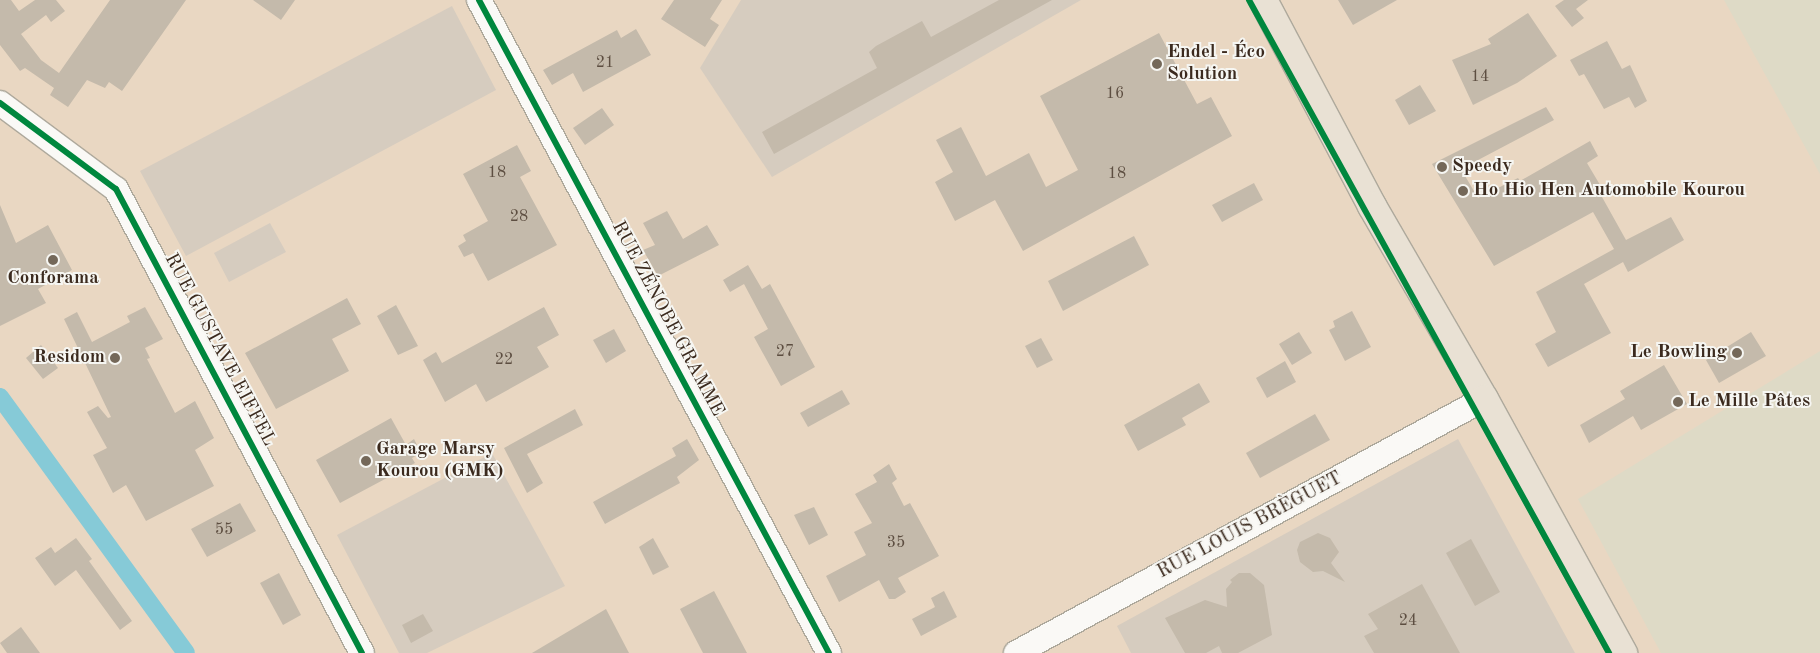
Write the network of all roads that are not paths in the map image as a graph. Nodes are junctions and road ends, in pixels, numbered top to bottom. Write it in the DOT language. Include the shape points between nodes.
graph roads {
  1 [pos="479,0"];
  2 [pos="1263,0"];
  3 [pos="0,103"];
  4 [pos="1484,399"];
  5 [pos="362,653"];
  6 [pos="829,653"];
  7 [pos="1016,653"];
  8 [pos="1623,653"];
  1 -- 6 [label="street, RUE ZÉNOBE GRAMME"];
  2 -- 4 [label="main road" via="1372,206"];
  3 -- 5 [label="street, RUE GUSTAVE EIFFEL" via="116,189"];
  4 -- 7 [label="street, RUE LOUIS BRÈGUET"];
  4 -- 8 [label="main road"];
}
